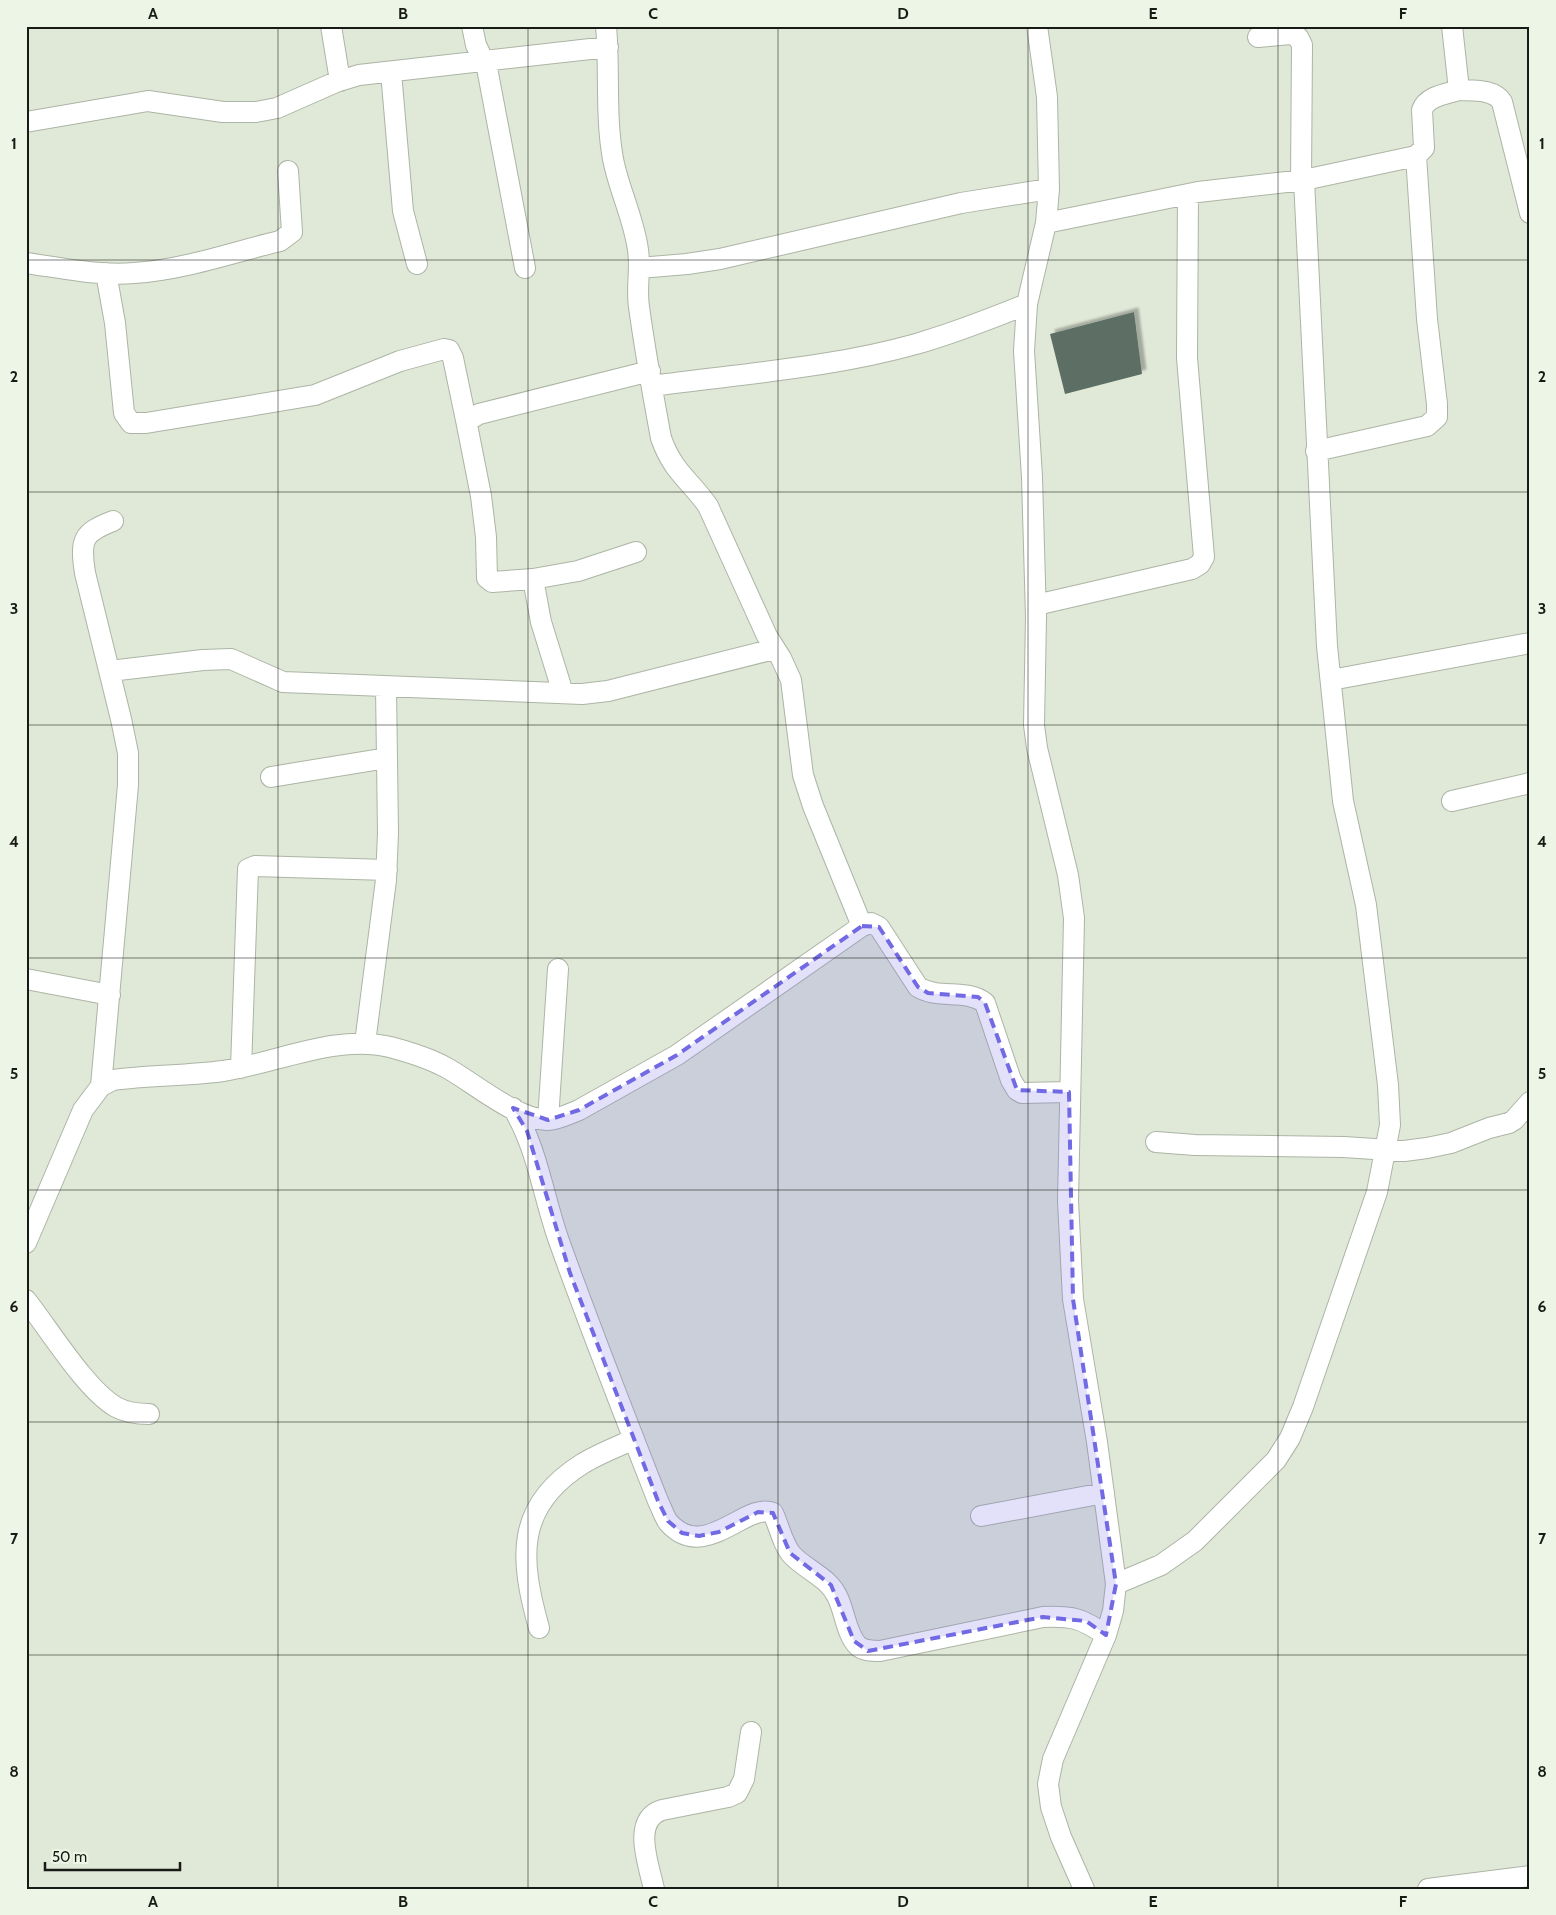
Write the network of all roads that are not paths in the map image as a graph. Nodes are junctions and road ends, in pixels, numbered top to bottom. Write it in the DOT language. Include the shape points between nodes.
graph roads {
  1 [pos="331,26"];
  2 [pos="472,26"];
  3 [pos="606,26"];
  4 [pos="1037,26"];
  5 [pos="1452,26"];
  6 [pos="1258,37"];
  7 [pos="608,47"];
  8 [pos="484,61"];
  9 [pos="392,72"];
  10 [pos="340,81"];
  11 [pos="1459,90"];
  12 [pos="26,122"];
  13 [pos="1416,156"];
  14 [pos="288,171"];
  15 [pos="1303,180"];
  16 [pos="1049,189"];
  17 [pos="1188,194"];
  18 [pos="1530,213"];
  19 [pos="1046,223"];
  20 [pos="26,263"];
  21 [pos="417,264"];
  22 [pos="525,268"];
  23 [pos="639,268"];
  24 [pos="106,273"];
  25 [pos="1027,304"];
  26 [pos="651,379"];
  27 [pos="467,425"];
  28 [pos="1316,450"];
  29 [pos="113,521"];
  30 [pos="636,552"];
  31 [pos="533,579"];
  32 [pos="1036,605"];
  33 [pos="1530,643"];
  34 [pos="774,649"];
  35 [pos="110,671"];
  36 [pos="1331,680"];
  37 [pos="386,686"];
  38 [pos="563,693"];
  39 [pos="387,758"];
  40 [pos="271,777"];
  41 [pos="1530,783"];
  42 [pos="1452,801"];
  43 [pos="387,870"];
  44 [pos="862,926"];
  45 [pos="558,969"];
  46 [pos="26,979"];
  47 [pos="110,995"];
  48 [pos="365,1043"];
  49 [pos="241,1068"];
  50 [pos="102,1086"];
  51 [pos="1069,1092"];
  52 [pos="1530,1102"];
  53 [pos="514,1108"];
  54 [pos="548,1120"];
  55 [pos="1156,1142"];
  56 [pos="1386,1150"];
  57 [pos="26,1243"];
  58 [pos="26,1300"];
  59 [pos="149,1414"];
  60 [pos="634,1439"];
  61 [pos="1104,1493"];
  62 [pos="981,1516"];
  63 [pos="1116,1584"];
  64 [pos="539,1628"];
  65 [pos="1106,1634"];
  66 [pos="751,1732"];
  67 [pos="1530,1876"];
  68 [pos="654,1889"];
  69 [pos="1084,1889"];
  70 [pos="1428,1889"];
  1 -- 10 [label="street"];
  2 -- 8 [label="street"];
  3 -- 7 [label="street"];
  4 -- 16 [label="street" via="1047,97"];
  5 -- 11 [label="street"];
  6 -- 15 [label="street" via="1290,34 1298,37 1302,45"];
  7 -- 8 [label="street"];
  7 -- 23 [label="street" via="608,116 614,159 634,229"];
  8 -- 9 [label="street"];
  8 -- 22 [label="street"];
  9 -- 10 [label="street" via="359,75"];
  9 -- 21 [label="street" via="402,211"];
  10 -- 12 [label="street" via="277,108 256,112 223,112 148,101"];
  11 -- 13 [label="street" via="1424,104 1424,148"];
  11 -- 18 [label="street" via="1492,93 1502,102"];
  13 -- 15 [label="street"];
  13 -- 28 [label="street" via="1437,416 1427,426"];
  14 -- 24 [label="street" via="293,225 288,237 162,270"];
  15 -- 17 [label="street"];
  15 -- 28 [label="street"];
  16 -- 19 [label="street"];
  16 -- 23 [label="street" via="962,203 720,259"];
  17 -- 19 [label="street"];
  17 -- 32 [label="street" via="1187,358 1204,556 1192,569"];
  19 -- 25 [label="street"];
  20 -- 24 [label="street"];
  23 -- 26 [label="street" via="638,305"];
  24 -- 27 [label="street" via="115,323 124,414 131,423 315,395 400,361 444,349 453,358"];
  25 -- 26 [label="street" via="972,327 896,348 817,364"];
  25 -- 32 [label="street" via="1024,351"];
  26 -- 27 [label="street" via="479,414"];
  26 -- 34 [label="street" via="667,456 675,470 698,491 708,506"];
  27 -- 31 [label="street" via="482,496 487,578 492,582"];
  28 -- 36 [label="street"];
  29 -- 35 [label="street" via="93,528 85,536 83,546 85,572"];
  30 -- 31 [label="street" via="578,571"];
  31 -- 38 [label="street" via="541,622"];
  32 -- 51 [label="street" via="1034,725 1068,875 1074,918"];
  33 -- 36 [label="street"];
  34 -- 38 [label="street" via="608,691"];
  34 -- 44 [label="street" via="791,680 803,775"];
  35 -- 37 [label="street" via="231,659 284,682"];
  35 -- 47 [label="street" via="128,753 128,785"];
  36 -- 56 [label="street" via="1344,800 1366,905 1387,1076 1390,1125"];
  37 -- 38 [label="street"];
  37 -- 39 [label="street"];
  39 -- 40 [label="street"];
  39 -- 43 [label="street"];
  41 -- 42 [label="street"];
  43 -- 48 [label="street"];
  43 -- 49 [label="street" via="255,866 248,869"];
  44 -- 51 [label="street" via="871,924 879,927 918,987 928,993 978,997 985,1003 1017,1090 1022,1093"];
  44 -- 54 [label="street" via="677,1055 579,1110"];
  45 -- 54 [label="street"];
  46 -- 47 [label="street"];
  47 -- 50 [label="street"];
  48 -- 49 [label="street" via="340,1045"];
  48 -- 53 [label="street" via="420,1056 446,1067"];
  49 -- 50 [label="street" via="128,1078"];
  50 -- 57 [label="street" via="91,1097 77,1122"];
  51 -- 61 [label="street" via="1068,1201 1073,1299"];
  52 -- 56 [label="street" via="1509,1123 1451,1143 1419,1149"];
  53 -- 54 [label="street" via="533,1118"];
  53 -- 60 [label="street" via="527,1131 550,1216"];
  55 -- 56 [label="street" via="1344,1146"];
  56 -- 63 [label="street" via="1377,1192 1290,1438 1276,1460 1196,1541 1161,1565"];
  58 -- 59 [label="street" via="98,1394 132,1414"];
  60 -- 64 [label="street" via="584,1463 562,1478 545,1496 532,1520 525,1568"];
  60 -- 65 [label="street" via="668,1522 682,1533 699,1536 719,1532 758,1512 766,1510 773,1513 790,1553 802,1566 831,1585 854,1641 868,1651 1043,1616 1067,1616 1086,1621"];
  61 -- 62 [label="street"];
  61 -- 63 [label="street"];
  63 -- 65 [label="street"];
  65 -- 69 [label="street" via="1053,1760 1048,1784 1061,1838"];
  66 -- 68 [label="street" via="744,1779 737,1793 662,1810 647,1819 644,1836"];
  67 -- 70 [label="street"];
}
